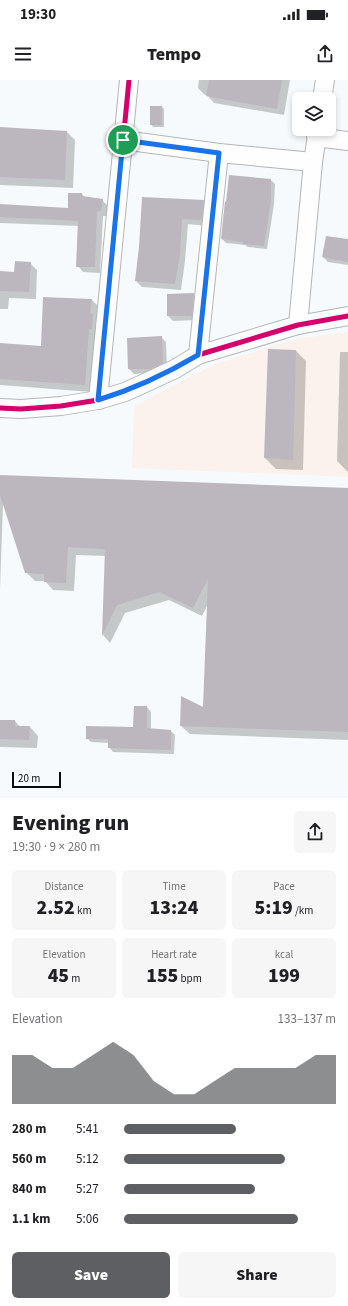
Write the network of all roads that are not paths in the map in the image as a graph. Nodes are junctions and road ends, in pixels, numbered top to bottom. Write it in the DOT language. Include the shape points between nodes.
graph roads {
  1 [pos="129,80"];
  2 [pos="325,80"];
  3 [pos="323,92"];
  4 [pos="317,136"];
  5 [pos="329,136"];
  6 [pos="123,140"];
  7 [pos="348,141"];
  8 [pos="219,153"];
  9 [pos="313,162"];
  10 [pos="348,316"];
  11 [pos="298,325"];
  12 [pos="198,355"];
  13 [pos="98,400"];
  14 [pos="0,408"];
  1 -- 6 [label="street"];
  2 -- 3 [label="street"];
  4 -- 9 [label="street"];
  5 -- 7 [label="street"];
  6 -- 8 [label="street"];
  6 -- 13 [label="street"];
  8 -- 9 [label="street"];
  8 -- 12 [label="street"];
  9 -- 11 [label="street"];
  10 -- 11 [label="street"];
  11 -- 12 [label="street"];
  12 -- 13 [label="street" via="175,369 125,392"];
  13 -- 14 [label="street" via="61,406"];
}
